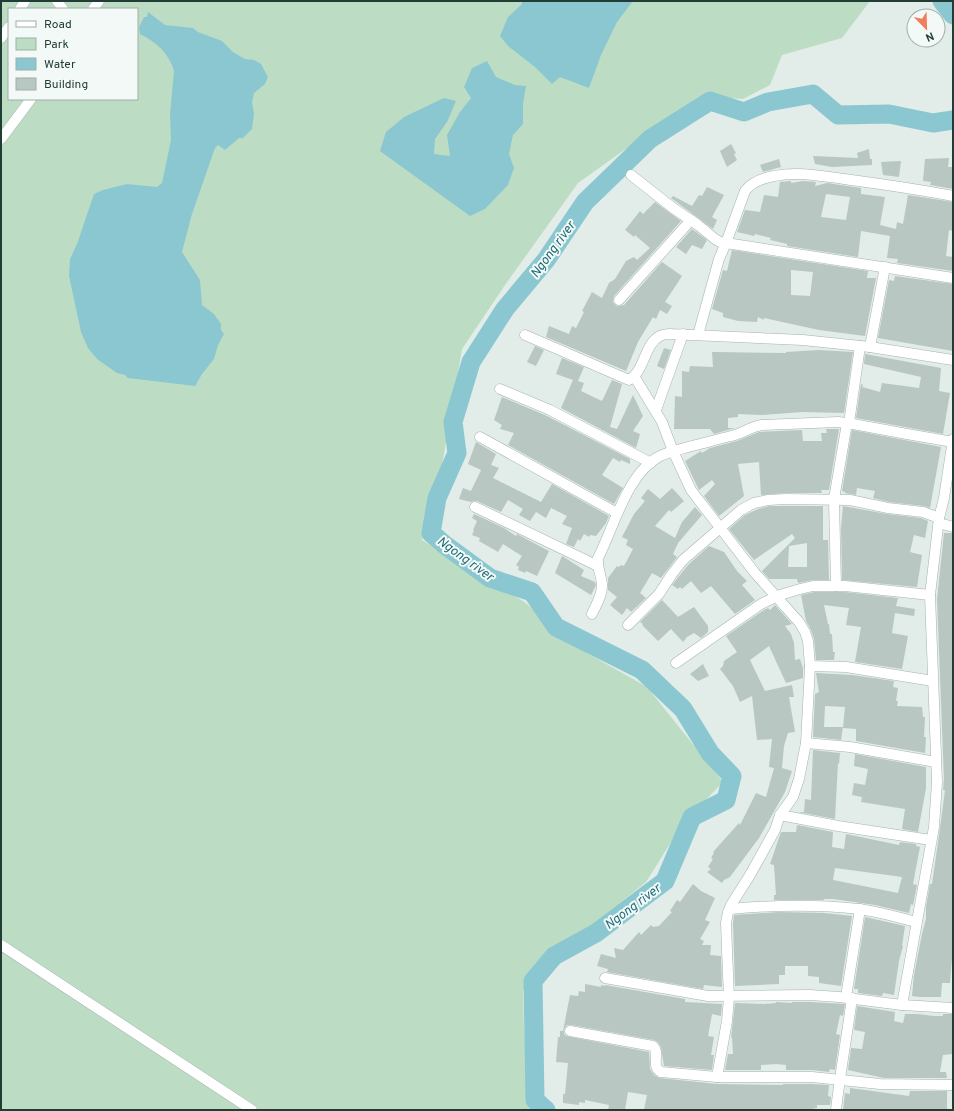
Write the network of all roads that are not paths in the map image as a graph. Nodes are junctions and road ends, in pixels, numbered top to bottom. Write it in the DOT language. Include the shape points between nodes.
graph roads {
  1 [pos="8,28"];
  2 [pos="1,38"];
  3 [pos="30,100"];
  4 [pos="1,139"];
  5 [pos="631,175"];
  6 [pos="953,196"];
  7 [pos="691,220"];
  8 [pos="726,243"];
  9 [pos="885,267"];
  10 [pos="953,278"];
  11 [pos="619,300"];
  12 [pos="683,334"];
  13 [pos="698,335"];
  14 [pos="525,336"];
  15 [pos="865,346"];
  16 [pos="953,360"];
  17 [pos="634,376"];
  18 [pos="500,389"];
  19 [pos="656,410"];
  20 [pos="848,423"];
  21 [pos="480,437"];
  22 [pos="953,439"];
  23 [pos="952,447"];
  24 [pos="673,451"];
  25 [pos="651,463"];
  26 [pos="834,499"];
  27 [pos="475,507"];
  28 [pos="617,513"];
  29 [pos="939,520"];
  30 [pos="953,527"];
  31 [pos="720,528"];
  32 [pos="598,566"];
  33 [pos="836,586"];
  34 [pos="930,595"];
  35 [pos="775,597"];
  36 [pos="592,614"];
  37 [pos="628,625"];
  38 [pos="676,663"];
  39 [pos="810,666"];
  40 [pos="933,681"];
  41 [pos="806,743"];
  42 [pos="936,762"];
  43 [pos="780,814"];
  44 [pos="931,840"];
  45 [pos="730,909"];
  46 [pos="860,909"];
  47 [pos="916,922"];
  48 [pos="1,945"];
  49 [pos="605,978"];
  50 [pos="730,996"];
  51 [pos="849,998"];
  52 [pos="902,1005"];
  53 [pos="953,1008"];
  54 [pos="570,1031"];
  55 [pos="717,1077"];
  56 [pos="839,1080"];
  57 [pos="953,1084"];
  58 [pos="252,1110"];
  59 [pos="836,1110"];
  1 -- 2 [label="street"];
  3 -- 4 [label="street"];
  5 -- 7 [label="street"];
  6 -- 8 [label="street" via="829,177 797,174 774,176 750,184"];
  7 -- 8 [label="street" via="715,239"];
  7 -- 11 [label="street"];
  8 -- 9 [label="street"];
  8 -- 13 [label="street" via="719,259"];
  9 -- 10 [label="street"];
  9 -- 15 [label="street"];
  12 -- 13 [label="street"];
  12 -- 17 [label="street" via="669,334 654,340"];
  12 -- 19 [label="street"];
  13 -- 15 [label="street"];
  14 -- 17 [label="street" via="626,380"];
  15 -- 16 [label="street"];
  15 -- 20 [label="street"];
  17 -- 19 [label="street"];
  18 -- 25 [label="street" via="556,413"];
  19 -- 24 [label="street"];
  20 -- 23 [label="street"];
  20 -- 24 [label="street" via="762,425 732,436"];
  20 -- 26 [label="street"];
  21 -- 28 [label="street"];
  22 -- 23 [label="street"];
  23 -- 29 [label="street"];
  24 -- 25 [label="street"];
  24 -- 31 [label="street" via="691,490"];
  25 -- 28 [label="street" via="634,482"];
  26 -- 29 [label="street" via="913,510"];
  26 -- 31 [label="street" via="780,499 754,503 741,510"];
  26 -- 33 [label="street"];
  27 -- 32 [label="street"];
  28 -- 32 [label="street" via="598,558"];
  29 -- 30 [label="street"];
  29 -- 34 [label="street"];
  31 -- 35 [label="street"];
  31 -- 37 [label="street" via="683,560 659,594"];
  32 -- 36 [label="street" via="602,589"];
  33 -- 34 [label="street"];
  33 -- 35 [label="street" via="813,586"];
  34 -- 40 [label="street"];
  35 -- 38 [label="street" via="756,607"];
  35 -- 39 [label="street" via="805,632"];
  39 -- 40 [label="street" via="846,667"];
  39 -- 41 [label="street"];
  40 -- 42 [label="street"];
  41 -- 42 [label="street" via="850,747"];
  41 -- 43 [label="street" via="796,789"];
  42 -- 44 [label="street" via="936,801"];
  43 -- 44 [label="street"];
  43 -- 45 [label="street" via="775,830"];
  44 -- 47 [label="street"];
  45 -- 46 [label="street" via="824,906"];
  45 -- 50 [label="street" via="726,923"];
  46 -- 47 [label="street"];
  46 -- 51 [label="street"];
  47 -- 52 [label="street"];
  48 -- 58 [label="street"];
  49 -- 50 [label="street" via="708,996"];
  50 -- 51 [label="street" via="810,995"];
  50 -- 55 [label="street"];
  51 -- 52 [label="street"];
  51 -- 56 [label="street" via="847,1043"];
  52 -- 53 [label="street"];
  54 -- 55 [label="street" via="652,1046 656,1050 657,1070 661,1072"];
  55 -- 56 [label="street" via="812,1077"];
  56 -- 57 [label="street" via="880,1084"];
  56 -- 59 [label="street"];
}
